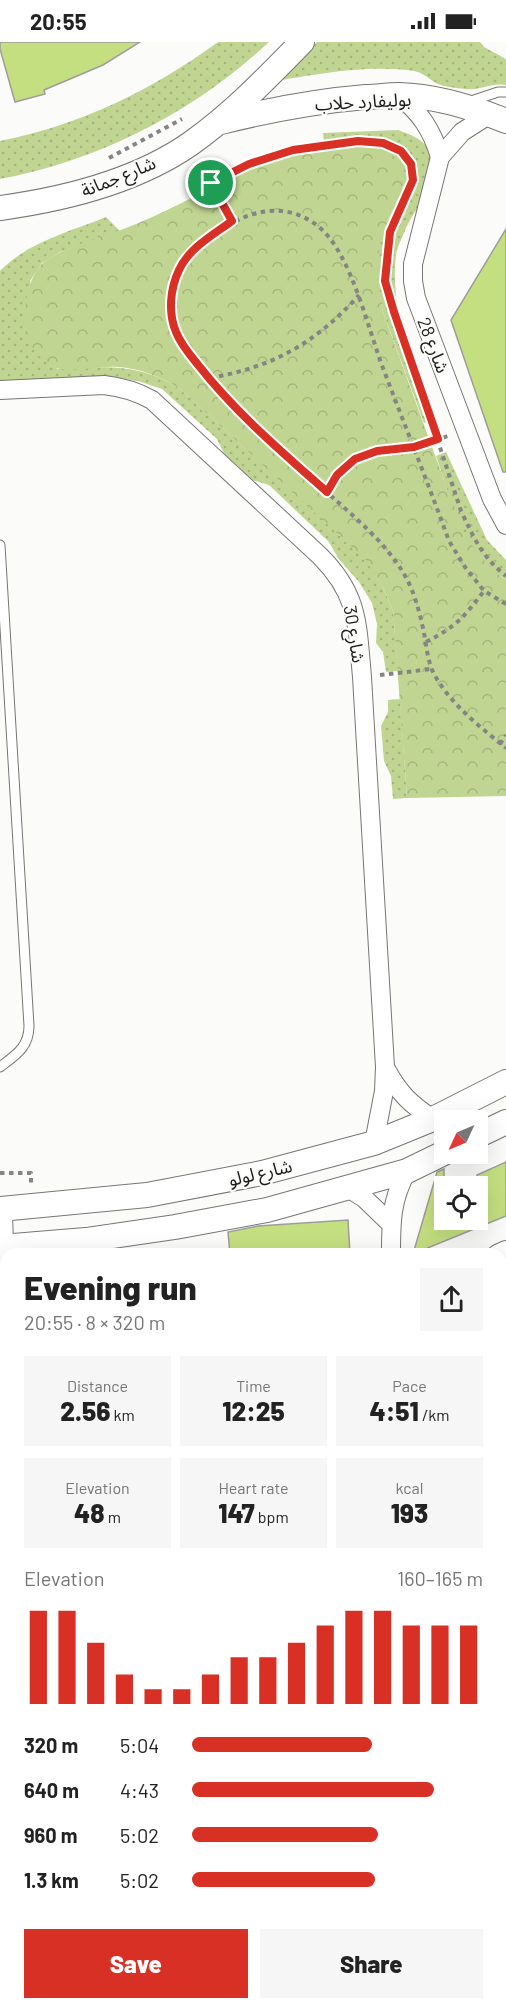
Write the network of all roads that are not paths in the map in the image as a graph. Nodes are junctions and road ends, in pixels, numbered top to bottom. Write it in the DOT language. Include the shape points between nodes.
graph roads {
  1 [pos="302,42"];
  2 [pos="506,92"];
  3 [pos="398,95"];
  4 [pos="460,105"];
  5 [pos="498,118"];
  6 [pos="218,122"];
  7 [pos="440,157"];
  8 [pos="26,204"];
  9 [pos="0,207"];
  10 [pos="0,223"];
  11 [pos="1,391"];
  12 [pos="506,525"];
  13 [pos="0,545"];
  14 [pos="0,1067"];
  15 [pos="385,1067"];
  16 [pos="506,1082"];
  17 [pos="452,1110"];
  18 [pos="434,1119"];
  19 [pos="506,1122"];
  20 [pos="488,1131"];
  21 [pos="374,1143"];
  22 [pos="434,1158"];
  23 [pos="407,1171"];
  24 [pos="348,1188"];
  25 [pos="0,1209"];
  26 [pos="0,1214"];
  27 [pos="391,1224"];
  28 [pos="86,1240"];
  29 [pos="0,1247"];
  30 [pos="75,1248"];
  31 [pos="391,1248"];
  1 -- 6 [label="street, شارع جمانة"];
  2 -- 4 [label="lane"];
  3 -- 4 [label="street, بوليفارد حلاب"];
  3 -- 6 [label="street, بوليفارد حلاب" via="297,105"];
  3 -- 7 [label="street" via="426,122"];
  4 -- 5 [label="street, بوليفارد حلاب"];
  5 -- 7 [label="street, شارع 28" via="462,132"];
  6 -- 8 [label="street, شارع جمانة" via="188,145 137,172 82,192"];
  7 -- 12 [label="street, شارع 28" via="413,264 416,298 492,499"];
  8 -- 9 [label="street, شارع جمانة"];
  8 -- 10 [label="street"];
  11 -- 15 [label="street, شارع 30" via="104,385 121,387 152,400 335,572 348,591 355,612 362,676"];
  13 -- 14 [label="lane" via="29,1026 21,1051"];
  15 -- 18 [label="street, شارع 30" via="396,1088 413,1106"];
  15 -- 21 [label="street, شارع 30"];
  16 -- 17 [label="street, شارع لولو"];
  18 -- 21 [label="street, شارع لولو"];
  19 -- 20 [label="street"];
  21 -- 25 [label="street, شارع لولو" via="262,1173 147,1195"];
  22 -- 23 [label="street, شارع لولو"];
  23 -- 24 [label="street, شارع لولو"];
  23 -- 27 [label="street" via="395,1197"];
  24 -- 27 [label="street"];
  24 -- 28 [label="street, شارع لولو" via="267,1210"];
  26 -- 29 [label="street"];
  27 -- 31 [label="street"];
  28 -- 29 [label="street, شارع لولو"];
  28 -- 30 [label="street"];
}
